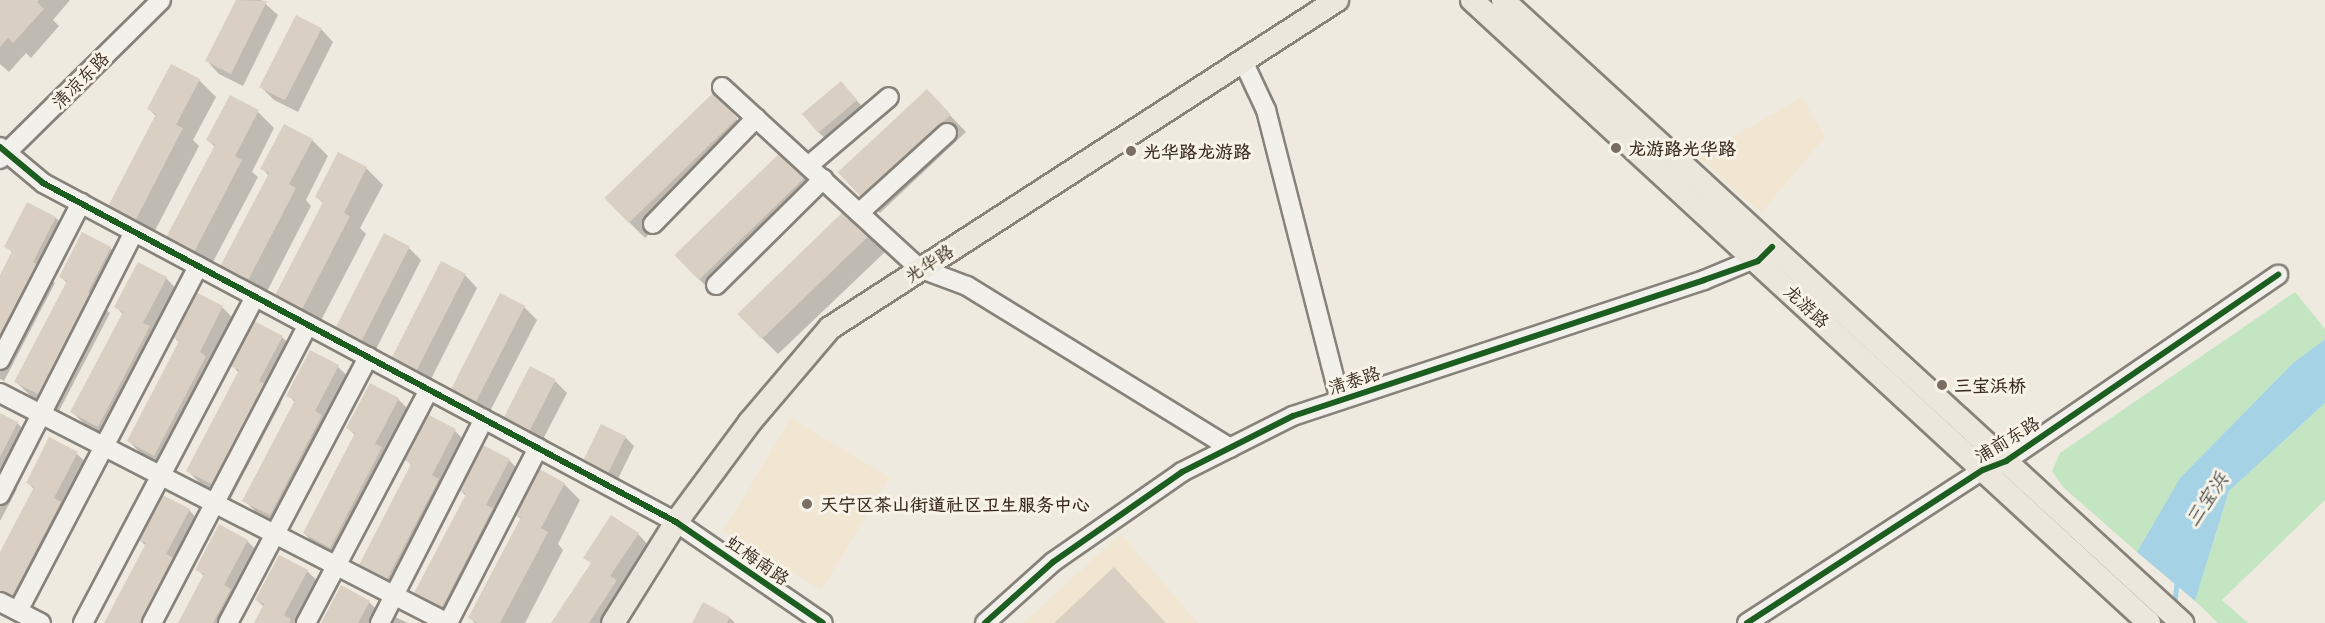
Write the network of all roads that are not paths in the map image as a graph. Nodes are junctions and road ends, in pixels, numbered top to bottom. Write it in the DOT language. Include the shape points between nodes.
graph roads {
  1 [pos="1337,0"];
  2 [pos="1472,0"];
  3 [pos="1503,0"];
  4 [pos="153,3"];
  5 [pos="1243,61"];
  6 [pos="722,87"];
  7 [pos="889,97"];
  8 [pos="756,118"];
  9 [pos="948,133"];
  10 [pos="1,153"];
  11 [pos="808,166"];
  12 [pos="823,179"];
  13 [pos="81,203"];
  14 [pos="859,213"];
  15 [pos="653,224"];
  16 [pos="134,232"];
  17 [pos="1765,254"];
  18 [pos="198,266"];
  19 [pos="919,268"];
  20 [pos="2278,275"];
  21 [pos="716,285"];
  22 [pos="255,297"];
  23 [pos="308,325"];
  24 [pos="368,357"];
  25 [pos="0,360"];
  26 [pos="429,390"];
  27 [pos="0,393"];
  28 [pos="1340,400"];
  29 [pos="41,414"];
  30 [pos="484,420"];
  31 [pos="104,446"];
  32 [pos="538,448"];
  33 [pos="1230,448"];
  34 [pos="2006,460"];
  35 [pos="1983,470"];
  36 [pos="161,476"];
  37 [pos="0,495"];
  38 [pos="214,503"];
  39 [pos="676,522"];
  40 [pos="275,534"];
  41 [pos="337,566"];
  42 [pos="394,595"];
  43 [pos="0,602"];
  44 [pos="18,611"];
  45 [pos="2145,619"];
  46 [pos="41,623"];
  47 [pos="83,623"];
  48 [pos="152,623"];
  49 [pos="228,623"];
  50 [pos="306,623"];
  51 [pos="380,623"];
  52 [pos="448,623"];
  53 [pos="613,623"];
  54 [pos="823,623"];
  55 [pos="986,623"];
  56 [pos="1748,623"];
  57 [pos="2182,623"];
  1 -- 5 [label="main road, 光华路"];
  2 -- 17 [label="main road, 龙游路"];
  3 -- 17 [label="main road, 龙游路"];
  4 -- 10 [label="street, 清凉东路"];
  5 -- 19 [label="main road, 光华路"];
  5 -- 28 [label="street" via="1266,110"];
  6 -- 8 [label="street"];
  7 -- 11 [label="street"];
  8 -- 11 [label="street"];
  8 -- 15 [label="street"];
  9 -- 14 [label="street"];
  10 -- 13 [label="street, 虹梅南路" via="43,183"];
  11 -- 12 [label="street"];
  12 -- 14 [label="street"];
  12 -- 21 [label="street"];
  13 -- 16 [label="street, 虹梅南路"];
  13 -- 25 [label="street"];
  14 -- 19 [label="street"];
  16 -- 18 [label="street, 虹梅南路"];
  16 -- 29 [label="street"];
  17 -- 28 [label="street, 清泰路"];
  17 -- 34 [label="main road, 龙游路"];
  17 -- 35 [label="main road, 龙游路"];
  18 -- 22 [label="street, 虹梅南路"];
  18 -- 31 [label="street"];
  19 -- 33 [label="street" via="967,286"];
  19 -- 39 [label="main road, 光华路" via="830,327 750,422"];
  20 -- 34 [label="street, 浦前东路"];
  22 -- 23 [label="street, 虹梅南路"];
  22 -- 36 [label="street"];
  23 -- 24 [label="street, 虹梅南路"];
  23 -- 38 [label="street"];
  24 -- 26 [label="street, 虹梅南路"];
  24 -- 40 [label="street"];
  26 -- 30 [label="street, 虹梅南路"];
  26 -- 41 [label="street"];
  27 -- 29 [label="street"];
  28 -- 33 [label="street, 清泰路" via="1293,416"];
  29 -- 31 [label="street"];
  29 -- 37 [label="street"];
  30 -- 32 [label="street, 虹梅南路"];
  30 -- 42 [label="street"];
  31 -- 36 [label="street"];
  31 -- 44 [label="street"];
  32 -- 39 [label="street, 虹梅南路"];
  32 -- 52 [label="street"];
  33 -- 55 [label="street, 清泰路" via="1182,472 1053,562"];
  34 -- 35 [label="street, 浦前东路"];
  34 -- 57 [label="main road, 龙游路"];
  35 -- 45 [label="main road, 龙游路"];
  35 -- 56 [label="street, 浦前东路"];
  36 -- 38 [label="street"];
  36 -- 47 [label="street"];
  38 -- 40 [label="street"];
  38 -- 48 [label="street"];
  39 -- 53 [label="main road, 光华路"];
  39 -- 54 [label="street, 虹梅南路"];
  40 -- 41 [label="street"];
  40 -- 49 [label="street"];
  41 -- 42 [label="street"];
  41 -- 50 [label="street"];
  42 -- 51 [label="street"];
  42 -- 52 [label="street"];
  43 -- 44 [label="street"];
  44 -- 46 [label="street"];
}
